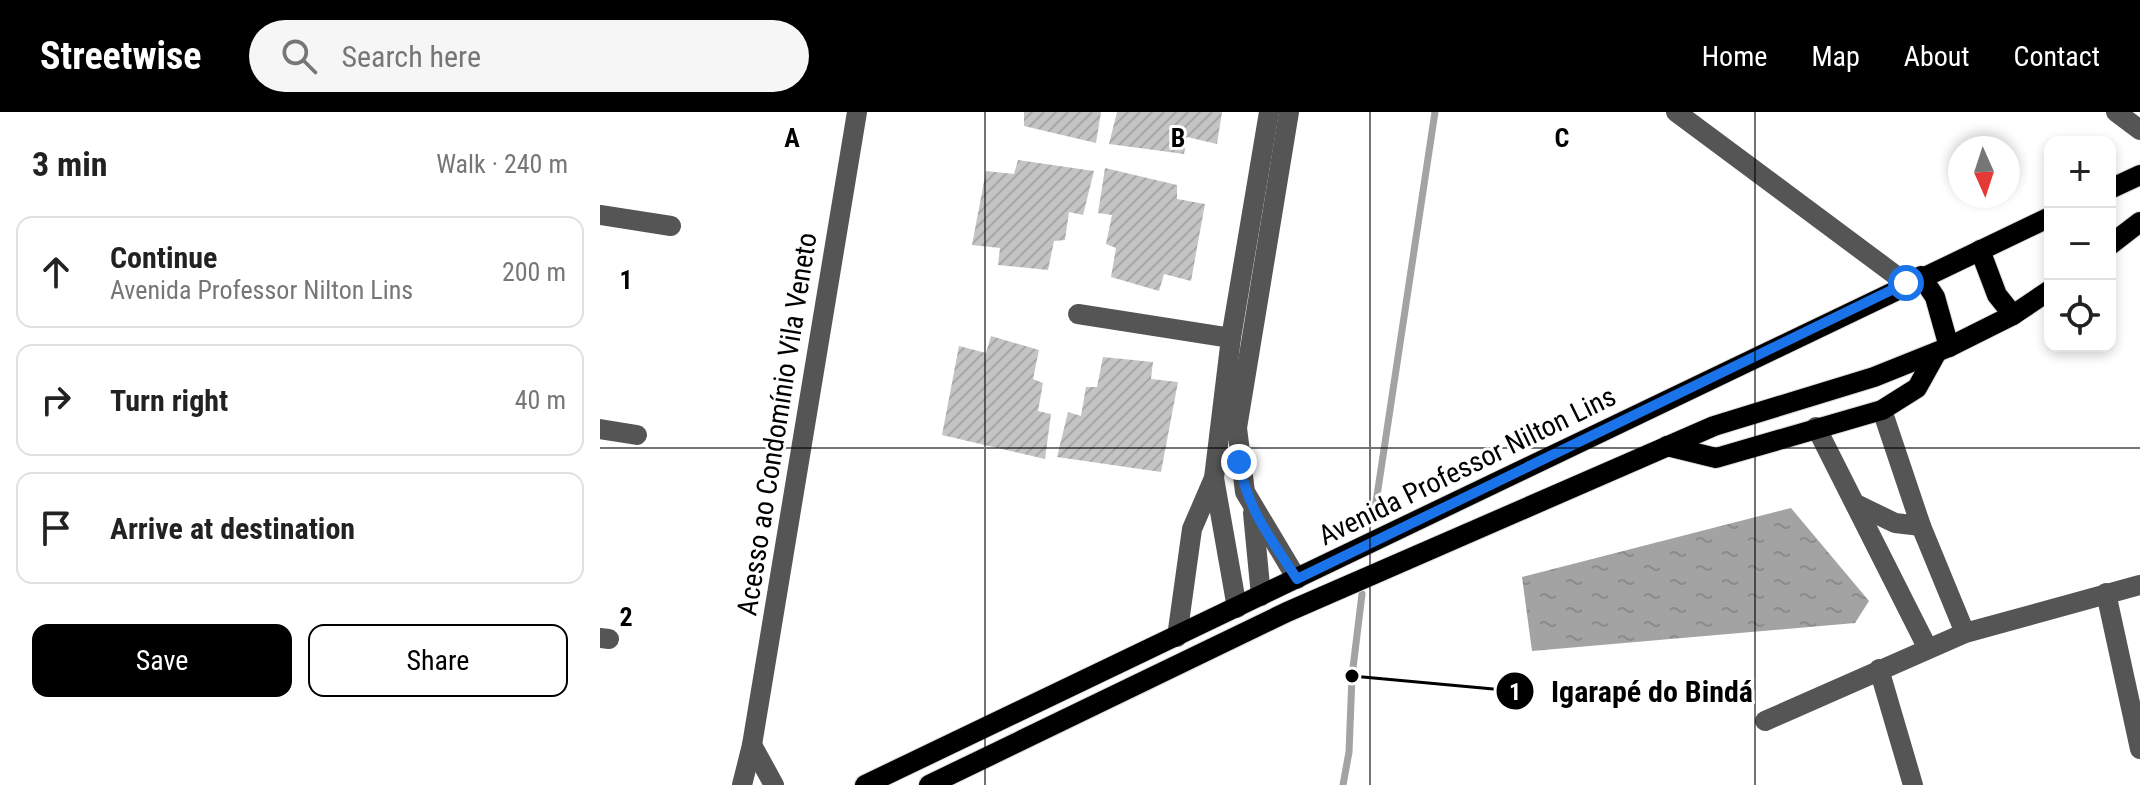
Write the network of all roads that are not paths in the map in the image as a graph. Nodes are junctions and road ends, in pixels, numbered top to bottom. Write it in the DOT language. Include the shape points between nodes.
graph roads {
  1 [pos="857,112"];
  2 [pos="1269,112"];
  3 [pos="1289,112"];
  4 [pos="1676,112"];
  5 [pos="2116,112"];
  6 [pos="2140,130"];
  7 [pos="2140,175"];
  8 [pos="2116,186"];
  9 [pos="600,215"];
  10 [pos="2044,220"];
  11 [pos="2140,222"];
  12 [pos="671,226"];
  13 [pos="2116,240"];
  14 [pos="1980,250"];
  15 [pos="1914,280"];
  16 [pos="2044,294"];
  17 [pos="1078,314"];
  18 [pos="2013,315"];
  19 [pos="1231,338"];
  20 [pos="1943,350"];
  21 [pos="1882,410"];
  22 [pos="1816,427"];
  23 [pos="600,429"];
  24 [pos="637,435"];
  25 [pos="1667,446"];
  26 [pos="1214,478"];
  27 [pos="1858,505"];
  28 [pos="1252,509"];
  29 [pos="1921,526"];
  30 [pos="1297,579"];
  31 [pos="2140,585"];
  32 [pos="2106,593"];
  33 [pos="1261,596"];
  34 [pos="1237,608"];
  35 [pos="1965,633"];
  36 [pos="1177,637"];
  37 [pos="1927,647"];
  38 [pos="1879,669"];
  39 [pos="1765,721"];
  40 [pos="752,745"];
  41 [pos="2140,749"];
  42 [pos="742,785"];
  43 [pos="774,785"];
  44 [pos="865,785"];
  45 [pos="929,785"];
  46 [pos="1913,785"];
  1 -- 40 [label="street, Acesso ao Condomínio Vila Veneto"];
  2 -- 19 [label="street"];
  3 -- 28 [label="street" via="1237,428"];
  4 -- 15 [label="street"];
  5 -- 6 [label="street"];
  7 -- 8 [label="main road"];
  9 -- 12 [label="street"];
  10 -- 14 [label="main road, Avenida Professor Nilton Lins"];
  11 -- 13 [label="main road"];
  14 -- 15 [label="main road, Avenida Professor Nilton Lins"];
  14 -- 18 [label="main road" via="1997,295"];
  15 -- 20 [label="main road" via="1935,297"];
  15 -- 30 [label="main road, Avenida Professor Nilton Lins"];
  16 -- 18 [label="main road, Avenida Professor Nilton Lins"];
  17 -- 19 [label="street"];
  18 -- 20 [label="main road, Avenida Professor Nilton Lins"];
  19 -- 26 [label="street"];
  20 -- 21 [label="main road" via="1917,388"];
  20 -- 25 [label="main road, Avenida Professor Nilton Lins"];
  21 -- 22 [label="main road"];
  21 -- 29 [label="street"];
  22 -- 25 [label="main road" via="1716,458"];
  22 -- 27 [label="street"];
  23 -- 24 [label="street"];
  25 -- 45 [label="main road, Avenida Professor Nilton Lins" via="1347,586"];
  26 -- 34 [label="street"];
  26 -- 36 [label="street" via="1192,529"];
  27 -- 29 [label="street" via="1895,523"];
  27 -- 37 [label="street"];
  28 -- 30 [label="street"];
  28 -- 33 [label="street"];
  29 -- 35 [label="street"];
  30 -- 33 [label="main road, Avenida Professor Nilton Lins"];
  31 -- 32 [label="street"];
  32 -- 35 [label="street"];
  32 -- 41 [label="street"];
  33 -- 34 [label="main road, Avenida Professor Nilton Lins"];
  34 -- 36 [label="main road, Avenida Professor Nilton Lins"];
  35 -- 37 [label="street"];
  36 -- 44 [label="main road, Avenida Professor Nilton Lins"];
  37 -- 38 [label="street"];
  38 -- 39 [label="street"];
  38 -- 46 [label="street"];
  40 -- 42 [label="street, Acesso ao Condomínio Vila Veneto"];
  40 -- 43 [label="street"];
}
